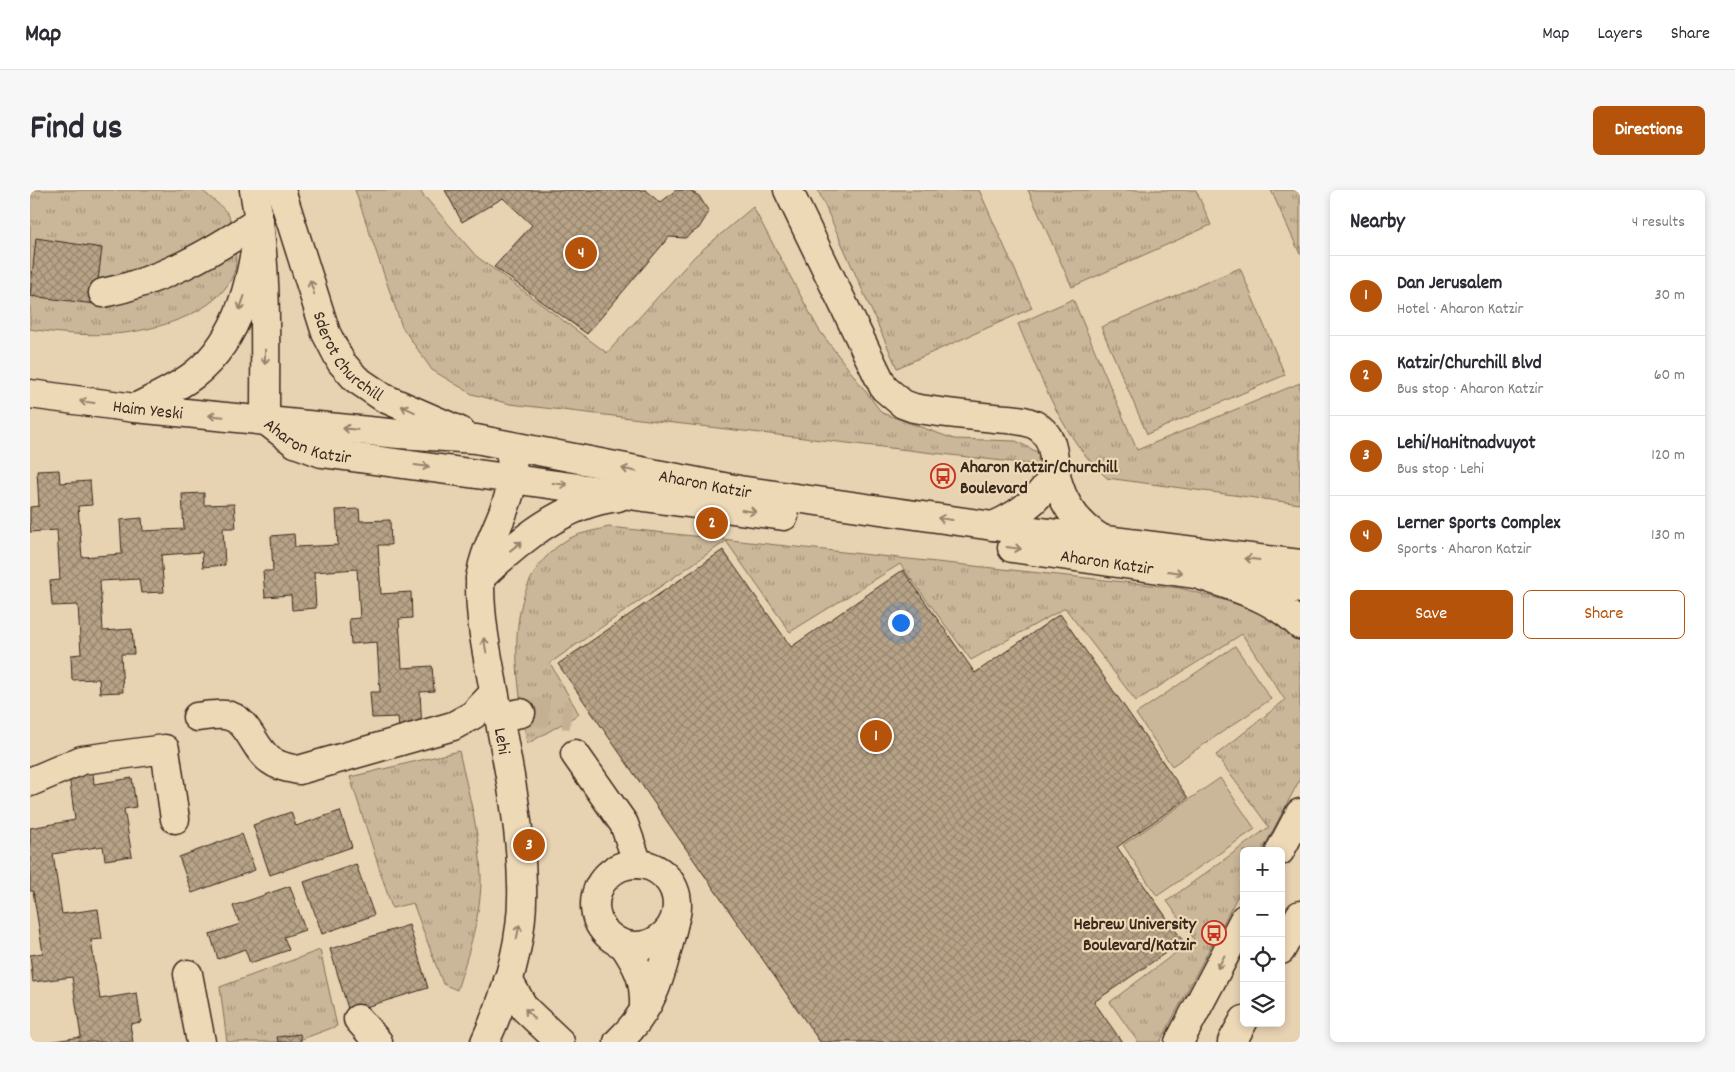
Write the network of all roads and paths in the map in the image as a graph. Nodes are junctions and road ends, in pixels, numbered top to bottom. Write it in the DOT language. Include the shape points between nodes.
graph roads {
  1 [pos="254,190"];
  2 [pos="281,190"];
  3 [pos="788,190"];
  4 [pos="259,221"];
  5 [pos="103,293"];
  6 [pos="30,394"];
  7 [pos="135,408"];
  8 [pos="265,420"];
  9 [pos="502,443"];
  10 [pos="1055,473"];
  11 [pos="512,477"];
  12 [pos="649,497"];
  13 [pos="993,526"];
  14 [pos="1105,541"];
  15 [pos="1300,564"];
  16 [pos="1202,576"];
  17 [pos="480,578"];
  18 [pos="1300,589"];
  19 [pos="1300,625"];
  20 [pos="505,708"];
  21 [pos="197,717"];
  22 [pos="449,727"];
  23 [pos="575,754"];
  24 [pos="505,755"];
  25 [pos="30,782"];
  26 [pos="1300,813"];
  27 [pos="175,819"];
  28 [pos="1282,847"];
  29 [pos="638,864"];
  30 [pos="1300,915"];
  31 [pos="675,920"];
  32 [pos="1240,927"];
  33 [pos="1285,943"];
  34 [pos="623,944"];
  35 [pos="188,974"];
  36 [pos="508,980"];
  37 [pos="644,1014"];
  38 [pos="358,1019"];
  39 [pos="1240,1027"];
  40 [pos="202,1042"];
  41 [pos="378,1042"];
  42 [pos="485,1042"];
  43 [pos="560,1042"];
  44 [pos="618,1042"];
  45 [pos="1179,1042"];
  46 [pos="1232,1042"];
  1 -- 4 [label="street"];
  9 -- 2 [label="street, Sderot Churchill, one-way" via="431,420 384,398 351,374 329,340"];
  3 -- 10 [label="street" via="874,371 892,396 914,408 1036,425 1052,446"];
  4 -- 5 [label="street" via="176,270 125,289"];
  4 -- 7 [label="street, one-way" via="248,286 224,343 195,374"];
  4 -- 8 [label="street, one-way"];
  7 -- 6 [label="street, Haim Yeski, one-way"];
  8 -- 7 [label="street, Haim Yeski, one-way"];
  9 -- 8 [label="street, Aharon Katzir, one-way"];
  8 -- 11 [label="street, Aharon Katzir, one-way" via="289,439 315,451"];
  9 -- 11 [label="street, Lehi" via="512,460"];
  13 -- 9 [label="street, Aharon Katzir, one-way" via="739,490"];
  10 -- 13 [label="street" via="1032,502"];
  10 -- 14 [label="street" via="1074,515"];
  11 -- 12 [label="street, Aharon Katzir, one-way"];
  11 -- 17 [label="street, Lehi" via="505,507 482,561"];
  12 -- 16 [label="street, Aharon Katzir, one-way"];
  17 -- 12 [label="street, one-way" via="532,534 568,512 615,497"];
  13 -- 14 [label="street, Aharon Katzir"];
  15 -- 14 [label="street, Aharon Katzir, one-way"];
  16 -- 18 [label="street, Aharon Katzir"];
  16 -- 19 [label="street" via="1264,599"];
  20 -- 17 [label="street, Lehi, one-way" via="482,622"];
  20 -- 22 [label="street" via="473,715"];
  20 -- 24 [label="street, Lehi"];
  21 -- 22 [label="street" via="225,715 235,718 271,761 284,768 300,770"];
  22 -- 24 [label="street" via="471,730 484,736"];
  23 -- 29 [label="street" via="624,824"];
  36 -- 24 [label="street, Lehi, one-way" via="520,924 522,886 517,823"];
  25 -- 27 [label="street" via="82,760 165,749"];
  26 -- 28 [label="street"];
  29 -- 31 [label="street" via="651,866 671,883 678,908"];
  29 -- 34 [label="street" via="625,865 609,875 598,891 595,904 602,928"];
  30 -- 33 [label="street"];
  31 -- 34 [label="street" via="659,940 648,945"];
  31 -- 37 [label="street" via="665,960"];
  32 -- 45 [label="street, one-way"];
  34 -- 37 [label="street" via="640,969 645,990"];
  35 -- 40 [label="street"];
  36 -- 42 [label="street, Lehi"];
  43 -- 36 [label="street, one-way" via="525,1009"];
  37 -- 44 [label="street"];
  38 -- 41 [label="street"];
  39 -- 46 [label="street"];
}
